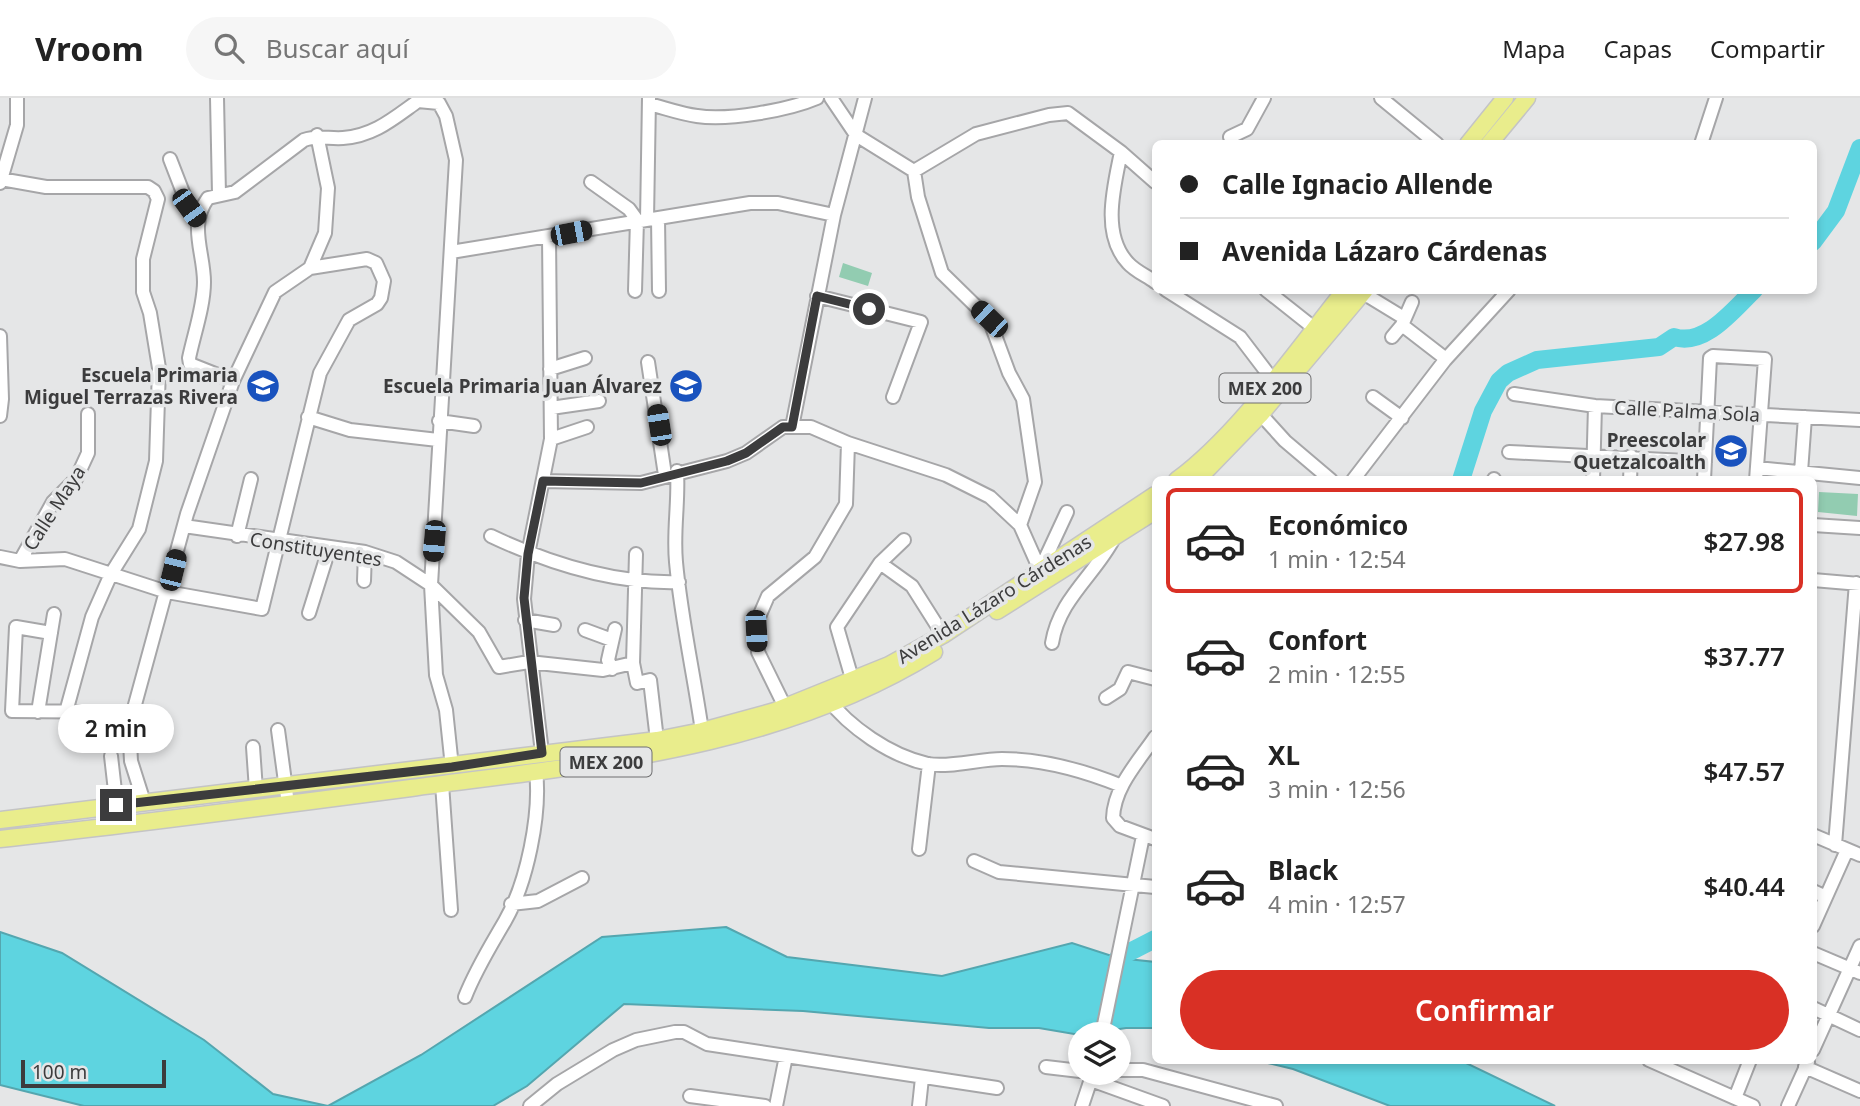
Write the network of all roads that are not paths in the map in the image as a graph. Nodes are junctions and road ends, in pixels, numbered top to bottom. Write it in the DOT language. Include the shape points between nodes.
graph roads {
  1 [pos="17,98"];
  2 [pos="217,98"];
  3 [pos="817,98"];
  4 [pos="831,98"];
  5 [pos="865,98"];
  6 [pos="1264,98"];
  7 [pos="1381,98"];
  8 [pos="1527,98"];
  9 [pos="1716,98"];
  10 [pos="1502,99"];
  11 [pos="649,101"];
  12 [pos="1247,129"];
  13 [pos="317,135"];
  14 [pos="856,135"];
  15 [pos="1230,137"];
  16 [pos="1250,140"];
  17 [pos="1432,140"];
  18 [pos="1471,140"];
  19 [pos="1492,140"];
  20 [pos="1703,140"];
  21 [pos="1121,152"];
  22 [pos="170,159"];
  23 [pos="915,171"];
  24 [pos="1152,179"];
  25 [pos="0,180"];
  26 [pos="591,182"];
  27 [pos="214,196"];
  28 [pos="834,215"];
  29 [pos="647,219"];
  30 [pos="198,220"];
  31 [pos="549,237"];
  32 [pos="451,253"];
  33 [pos="310,268"];
  34 [pos="1152,280"];
  35 [pos="635,291"];
  36 [pos="659,291"];
  37 [pos="1172,294"];
  38 [pos="1271,294"];
  39 [pos="1342,294"];
  40 [pos="1362,294"];
  41 [pos="1367,294"];
  42 [pos="1505,294"];
  43 [pos="817,296"];
  44 [pos="1412,302"];
  45 [pos="1403,321"];
  46 [pos="1314,328"];
  47 [pos="0,336"];
  48 [pos="1392,337"];
  49 [pos="585,358"];
  50 [pos="1446,359"];
  51 [pos="649,362"];
  52 [pos="550,369"];
  53 [pos="233,381"];
  54 [pos="1279,381"];
  55 [pos="1514,394"];
  56 [pos="893,397"];
  57 [pos="1373,397"];
  58 [pos="599,401"];
  59 [pos="1595,406"];
  60 [pos="551,408"];
  61 [pos="1256,409"];
  62 [pos="1706,413"];
  63 [pos="88,414"];
  64 [pos="1761,414"];
  65 [pos="0,416"];
  66 [pos="308,417"];
  67 [pos="1805,417"];
  68 [pos="1402,418"];
  69 [pos="1860,419"];
  70 [pos="439,421"];
  71 [pos="474,426"];
  72 [pos="587,427"];
  73 [pos="792,427"];
  74 [pos="551,439"];
  75 [pos="438,440"];
  76 [pos="848,443"];
  77 [pos="1509,452"];
  78 [pos="1593,456"];
  79 [pos="1631,456"];
  80 [pos="1705,462"];
  81 [pos="671,473"];
  82 [pos="1756,474"];
  83 [pos="1182,476"];
  84 [pos="1200,476"];
  85 [pos="1326,476"];
  86 [pos="1356,476"];
  87 [pos="1592,476"];
  88 [pos="1630,476"];
  89 [pos="1704,476"];
  90 [pos="1809,476"];
  91 [pos="1817,476"];
  92 [pos="1860,478"];
  93 [pos="251,479"];
  94 [pos="543,481"];
  95 [pos="1152,497"];
  96 [pos="1067,512"];
  97 [pos="1152,513"];
  98 [pos="1020,525"];
  99 [pos="1817,525"];
  100 [pos="184,526"];
  101 [pos="1860,528"];
  102 [pos="1115,534"];
  103 [pos="237,536"];
  104 [pos="491,536"];
  105 [pos="904,540"];
  106 [pos="278,541"];
  107 [pos="329,549"];
  108 [pos="365,552"];
  109 [pos="528,554"];
  110 [pos="636,554"];
  111 [pos="0,557"];
  112 [pos="20,561"];
  113 [pos="880,563"];
  114 [pos="1040,570"];
  115 [pos="111,574"];
  116 [pos="1817,580"];
  117 [pos="364,581"];
  118 [pos="636,582"];
  119 [pos="679,582"];
  120 [pos="1858,584"];
  121 [pos="431,585"];
  122 [pos="167,592"];
  123 [pos="309,613"];
  124 [pos="54,614"];
  125 [pos="525,620"];
  126 [pos="554,625"];
  127 [pos="585,630"];
  128 [pos="51,633"];
  129 [pos="943,635"];
  130 [pos="1052,643"];
  131 [pos="529,662"];
  132 [pos="633,663"];
  133 [pos="612,669"];
  134 [pos="1152,678"];
  135 [pos="853,682"];
  136 [pos="1106,698"];
  137 [pos="828,699"];
  138 [pos="785,707"];
  139 [pos="38,712"];
  140 [pos="66,712"];
  141 [pos="134,712"];
  142 [pos="278,730"];
  143 [pos="702,731"];
  144 [pos="657,740"];
  145 [pos="1152,741"];
  146 [pos="253,747"];
  147 [pos="542,753"];
  148 [pos="111,756"];
  149 [pos="929,764"];
  150 [pos="452,767"];
  151 [pos="536,771"];
  152 [pos="442,784"];
  153 [pos="285,786"];
  154 [pos="1122,786"];
  155 [pos="256,790"];
  156 [pos="144,802"];
  157 [pos="288,804"];
  158 [pos="116,805"];
  159 [pos="41,815"];
  160 [pos="0,820"];
  161 [pos="119,826"];
  162 [pos="44,834"];
  163 [pos="1149,837"];
  164 [pos="1817,837"];
  165 [pos="0,839"];
  166 [pos="1841,847"];
  167 [pos="919,849"];
  168 [pos="1860,855"];
  169 [pos="974,861"];
  170 [pos="582,878"];
  171 [pos="1130,885"];
  172 [pos="1152,887"];
  173 [pos="1817,893"];
  174 [pos="1826,897"];
  175 [pos="512,904"];
  176 [pos="451,909"];
  177 [pos="1817,917"];
  178 [pos="1860,946"];
  179 [pos="1817,955"];
  180 [pos="1855,971"];
  181 [pos="465,997"];
  182 [pos="1817,1010"];
  183 [pos="1828,1015"];
  184 [pos="1104,1022"];
  185 [pos="1860,1030"];
  186 [pos="1817,1041"];
  187 [pos="786,1056"];
  188 [pos="1658,1064"];
  189 [pos="1748,1064"];
  190 [pos="1807,1064"];
  191 [pos="1046,1067"];
  192 [pos="1068,1070"];
  193 [pos="1131,1070"];
  194 [pos="922,1078"];
  195 [pos="1089,1085"];
  196 [pos="1112,1085"];
  197 [pos="997,1088"];
  198 [pos="1860,1091"];
  199 [pos="690,1096"];
  200 [pos="1735,1098"];
  201 [pos="1270,1105"];
  202 [pos="530,1106"];
  203 [pos="765,1106"];
  204 [pos="776,1106"];
  205 [pos="919,1106"];
  206 [pos="1082,1106"];
  207 [pos="1163,1106"];
  208 [pos="1753,1106"];
  209 [pos="1788,1106"];
  1 -- 25 [label="street" via="17,125"];
  2 -- 27 [label="street"];
  3 -- 11 [label="street" via="777,110 699,117"];
  4 -- 14 [label="street"];
  5 -- 14 [label="street"];
  6 -- 12 [label="street"];
  7 -- 17 [label="street"];
  8 -- 19 [label="main road"];
  9 -- 20 [label="street"];
  10 -- 18 [label="main road"];
  11 -- 29 [label="street"];
  12 -- 15 [label="street"];
  12 -- 16 [label="street"];
  13 -- 27 [label="street" via="235,192"];
  13 -- 32 [label="street" via="341,138 373,132 426,99 442,106 456,160"];
  13 -- 33 [label="street" via="328,188 325,233"];
  14 -- 23 [label="street"];
  14 -- 28 [label="street"];
  21 -- 23 [label="street" via="1068,113 976,134"];
  21 -- 24 [label="street"];
  21 -- 34 [label="street" via="1111,198 1115,239 1129,263"];
  22 -- 30 [label="street"];
  23 -- 98 [label="street" via="918,197 942,273 989,319 1023,399 1035,482"];
  25 -- 115 [label="street" via="46,187 148,187 158,200 143,259 143,292 159,368 156,461 139,529"];
  26 -- 29 [label="street"];
  27 -- 30 [label="street" via="201,208"];
  28 -- 29 [label="street" via="778,203 750,203"];
  28 -- 43 [label="street"];
  29 -- 31 [label="street"];
  29 -- 35 [label="street"];
  29 -- 36 [label="street"];
  30 -- 53 [label="street" via="204,283 190,363"];
  31 -- 32 [label="street"];
  31 -- 52 [label="street"];
  32 -- 70 [label="street"];
  33 -- 53 [label="street" via="275,292"];
  33 -- 66 [label="street" via="367,259 376,263 384,288 381,298 349,320 320,373"];
  37 -- 54 [label="street" via="1240,337"];
  38 -- 46 [label="street"];
  39 -- 46 [label="main road, MEX 200"];
  40 -- 54 [label="main road, MEX 200"];
  41 -- 45 [label="street"];
  42 -- 50 [label="street"];
  43 -- 56 [label="street" via="920,322"];
  43 -- 73 [label="street"];
  44 -- 45 [label="street"];
  45 -- 48 [label="street"];
  45 -- 50 [label="street"];
  46 -- 54 [label="main road, MEX 200"];
  47 -- 65 [label="street"];
  49 -- 52 [label="street"];
  50 -- 68 [label="street"];
  51 -- 81 [label="street"];
  52 -- 60 [label="street"];
  53 -- 100 [label="street"];
  54 -- 61 [label="main road, MEX 200"];
  55 -- 59 [label="street, Calle Palma Sola"];
  57 -- 68 [label="street"];
  58 -- 60 [label="street"];
  59 -- 62 [label="street, Calle Palma Sola"];
  59 -- 78 [label="street"];
  60 -- 74 [label="street"];
  61 -- 83 [label="main road, MEX 200"];
  61 -- 84 [label="main road, MEX 200"];
  61 -- 85 [label="street"];
  62 -- 64 [label="street, Calle Palma Sola"];
  62 -- 64 [label="street" via="1711,356 1765,359"];
  62 -- 80 [label="street"];
  63 -- 112 [label="street, Calle Maya" via="88,453 76,479 53,502"];
  64 -- 67 [label="street, Calle Palma Sola"];
  64 -- 82 [label="street"];
  66 -- 75 [label="street" via="350,430"];
  66 -- 106 [label="street"];
  67 -- 69 [label="street, Calle Palma Sola"];
  67 -- 90 [label="street"];
  68 -- 86 [label="street"];
  70 -- 71 [label="street"];
  70 -- 75 [label="street"];
  72 -- 74 [label="street"];
  73 -- 76 [label="street" via="811,427"];
  73 -- 81 [label="street" via="783,427 727,461"];
  74 -- 94 [label="street"];
  75 -- 121 [label="street"];
  76 -- 98 [label="street" via="946,475 990,497"];
  76 -- 138 [label="street" via="846,504 815,557 768,596 758,618 758,652"];
  77 -- 78 [label="street"];
  78 -- 79 [label="street"];
  78 -- 87 [label="street"];
  79 -- 80 [label="street"];
  79 -- 88 [label="street"];
  80 -- 89 [label="street"];
  81 -- 94 [label="street" via="641,483"];
  81 -- 119 [label="street" via="679,508 674,528"];
  82 -- 90 [label="street"];
  91 -- 92 [label="street"];
  93 -- 103 [label="street"];
  94 -- 109 [label="street"];
  95 -- 114 [label="main road, Avenida Lázaro Cárdenas / MEX 200"];
  96 -- 114 [label="street"];
  97 -- 102 [label="main road, Avenida Lázaro Cárdenas / MEX 200"];
  98 -- 114 [label="street"];
  99 -- 101 [label="street"];
  100 -- 103 [label="street, Constituyentes"];
  100 -- 122 [label="street"];
  102 -- 130 [label="street" via="1103,559 1063,609"];
  102 -- 137 [label="main road, Avenida Lázaro Cárdenas / MEX 200" via="903,671"];
  103 -- 106 [label="street, Constituyentes"];
  104 -- 109 [label="street"];
  105 -- 113 [label="street"];
  106 -- 107 [label="street, Constituyentes"];
  106 -- 122 [label="street" via="262,609"];
  107 -- 108 [label="street, Constituyentes"];
  107 -- 123 [label="street"];
  108 -- 117 [label="street"];
  108 -- 121 [label="street, Constituyentes" via="396,562"];
  109 -- 118 [label="street"];
  109 -- 125 [label="street"];
  110 -- 118 [label="street"];
  111 -- 112 [label="street"];
  112 -- 115 [label="street" via="65,559"];
  113 -- 129 [label="street" via="906,580"];
  113 -- 135 [label="street" via="837,628"];
  114 -- 129 [label="main road, Avenida Lázaro Cárdenas / MEX 200"];
  115 -- 122 [label="street"];
  115 -- 140 [label="street" via="92,617"];
  116 -- 120 [label="street"];
  118 -- 119 [label="street"];
  118 -- 132 [label="street"];
  119 -- 143 [label="street"];
  120 -- 166 [label="street"];
  121 -- 131 [label="street, Constituyentes" via="480,632 496,665"];
  121 -- 150 [label="street" via="436,675 446,710"];
  122 -- 141 [label="street"];
  124 -- 128 [label="street"];
  125 -- 126 [label="street"];
  125 -- 131 [label="street"];
  127 -- 133 [label="street" via="613,634 608,660"];
  128 -- 139 [label="street"];
  128 -- 139 [label="street" via="16,627 12,711"];
  129 -- 135 [label="main road, Avenida Lázaro Cárdenas / MEX 200"];
  131 -- 133 [label="street"];
  131 -- 147 [label="street"];
  132 -- 133 [label="street"];
  132 -- 144 [label="street" via="637,683 649,681"];
  134 -- 136 [label="street" via="1128,672 1120,689"];
  135 -- 137 [label="main road, Avenida Lázaro Cárdenas / MEX 200"];
  137 -- 138 [label="main road, Avenida Lázaro Cárdenas / MEX 200"];
  137 -- 149 [label="street" via="878,742"];
  137 -- 151 [label="main road, Avenida Lázaro Cárdenas / MEX 200" via="702,745"];
  138 -- 143 [label="main road, Avenida Lázaro Cárdenas / MEX 200"];
  139 -- 140 [label="street"];
  140 -- 141 [label="street"];
  141 -- 156 [label="street" via="131,761"];
  142 -- 153 [label="street"];
  143 -- 144 [label="main road, Avenida Lázaro Cárdenas / MEX 200"];
  144 -- 147 [label="main road, Avenida Lázaro Cárdenas / MEX 200"];
  145 -- 154 [label="street"];
  146 -- 155 [label="street"];
  147 -- 150 [label="main road, Avenida Lázaro Cárdenas / MEX 200"];
  148 -- 158 [label="street"];
  149 -- 154 [label="street" via="1003,759 1032,762"];
  149 -- 167 [label="street"];
  150 -- 153 [label="main road, Avenida Lázaro Cárdenas / MEX 200"];
  151 -- 152 [label="main road, Avenida Lázaro Cárdenas / MEX 200"];
  151 -- 175 [label="street" via="538,814"];
  152 -- 157 [label="main road, Avenida Lázaro Cárdenas / MEX 200"];
  152 -- 176 [label="street"];
  153 -- 155 [label="main road, Avenida Lázaro Cárdenas / MEX 200"];
  153 -- 157 [label="street"];
  154 -- 163 [label="street" via="1113,818 1119,826"];
  155 -- 156 [label="main road, Avenida Lázaro Cárdenas / MEX 200"];
  156 -- 158 [label="main road, Avenida Lázaro Cárdenas / MEX 200"];
  157 -- 161 [label="main road, Avenida Lázaro Cárdenas / MEX 200"];
  158 -- 159 [label="main road, Avenida Lázaro Cárdenas / MEX 200"];
  158 -- 161 [label="street"];
  159 -- 160 [label="main road, Avenida Lázaro Cárdenas / MEX 200"];
  159 -- 162 [label="main road"];
  161 -- 162 [label="main road, Avenida Lázaro Cárdenas / MEX 200"];
  162 -- 165 [label="main road, Avenida Lázaro Cárdenas / MEX 200"];
  163 -- 171 [label="street"];
  164 -- 166 [label="street"];
  166 -- 168 [label="street"];
  166 -- 174 [label="street"];
  169 -- 171 [label="street" via="999,872"];
  170 -- 175 [label="street" via="538,901"];
  171 -- 172 [label="street"];
  171 -- 184 [label="street"];
  173 -- 174 [label="street"];
  174 -- 177 [label="street"];
  175 -- 181 [label="street"];
  178 -- 180 [label="street"];
  179 -- 180 [label="street"];
  180 -- 183 [label="street"];
  182 -- 183 [label="street"];
  183 -- 185 [label="street"];
  183 -- 186 [label="street"];
  187 -- 194 [label="street"];
  187 -- 202 [label="street" via="707,1044 676,1032 613,1050"];
  187 -- 204 [label="street"];
  188 -- 200 [label="street"];
  189 -- 200 [label="street"];
  190 -- 198 [label="street"];
  190 -- 209 [label="street"];
  191 -- 192 [label="street"];
  193 -- 201 [label="street"];
  194 -- 197 [label="street"];
  194 -- 205 [label="street"];
  195 -- 206 [label="street"];
  196 -- 207 [label="street"];
  199 -- 203 [label="street"];
  200 -- 208 [label="street"];
}
